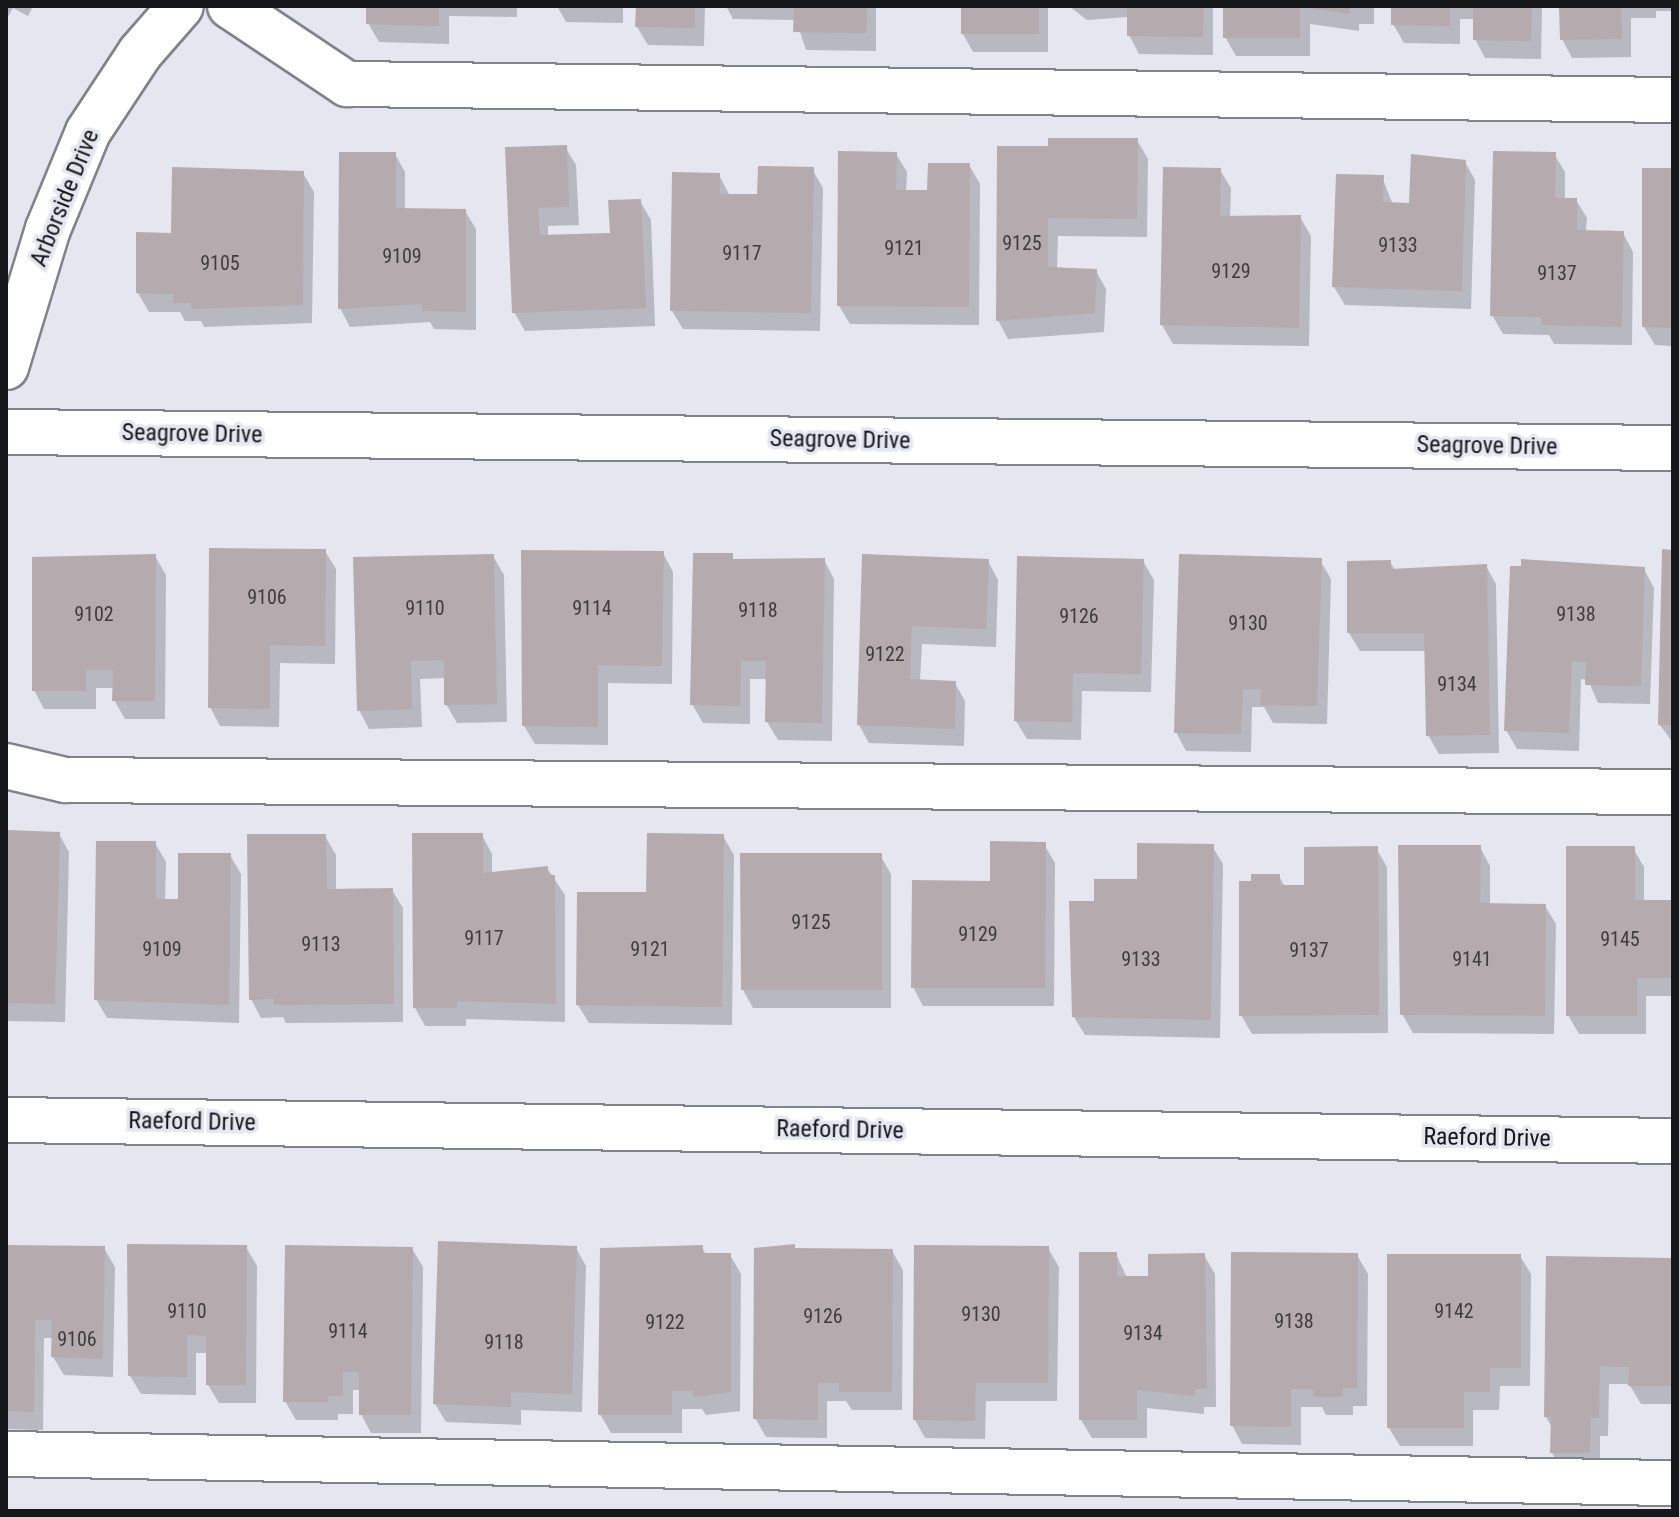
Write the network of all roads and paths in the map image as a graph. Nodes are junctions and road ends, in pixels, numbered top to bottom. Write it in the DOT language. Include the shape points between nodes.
graph roads {
  1 [pos="181,6"];
  2 [pos="230,6"];
  3 [pos="1673,100"];
  4 [pos="6,367"];
  5 [pos="6,432"];
  6 [pos="1673,448"];
  7 [pos="6,766"];
  8 [pos="1673,792"];
  9 [pos="6,1120"];
  10 [pos="1673,1141"];
  11 [pos="6,1454"];
  12 [pos="1673,1483"];
  1 -- 4 [label="street, Arborside Drive" via="140,53 88,132 48,229"];
  2 -- 3 [label="street" via="347,84"];
  5 -- 6 [label="street, Seagrove Drive"];
  7 -- 8 [label="street" via="65,780"];
  9 -- 10 [label="street, Raeford Drive"];
  11 -- 12 [label="street"];
}
